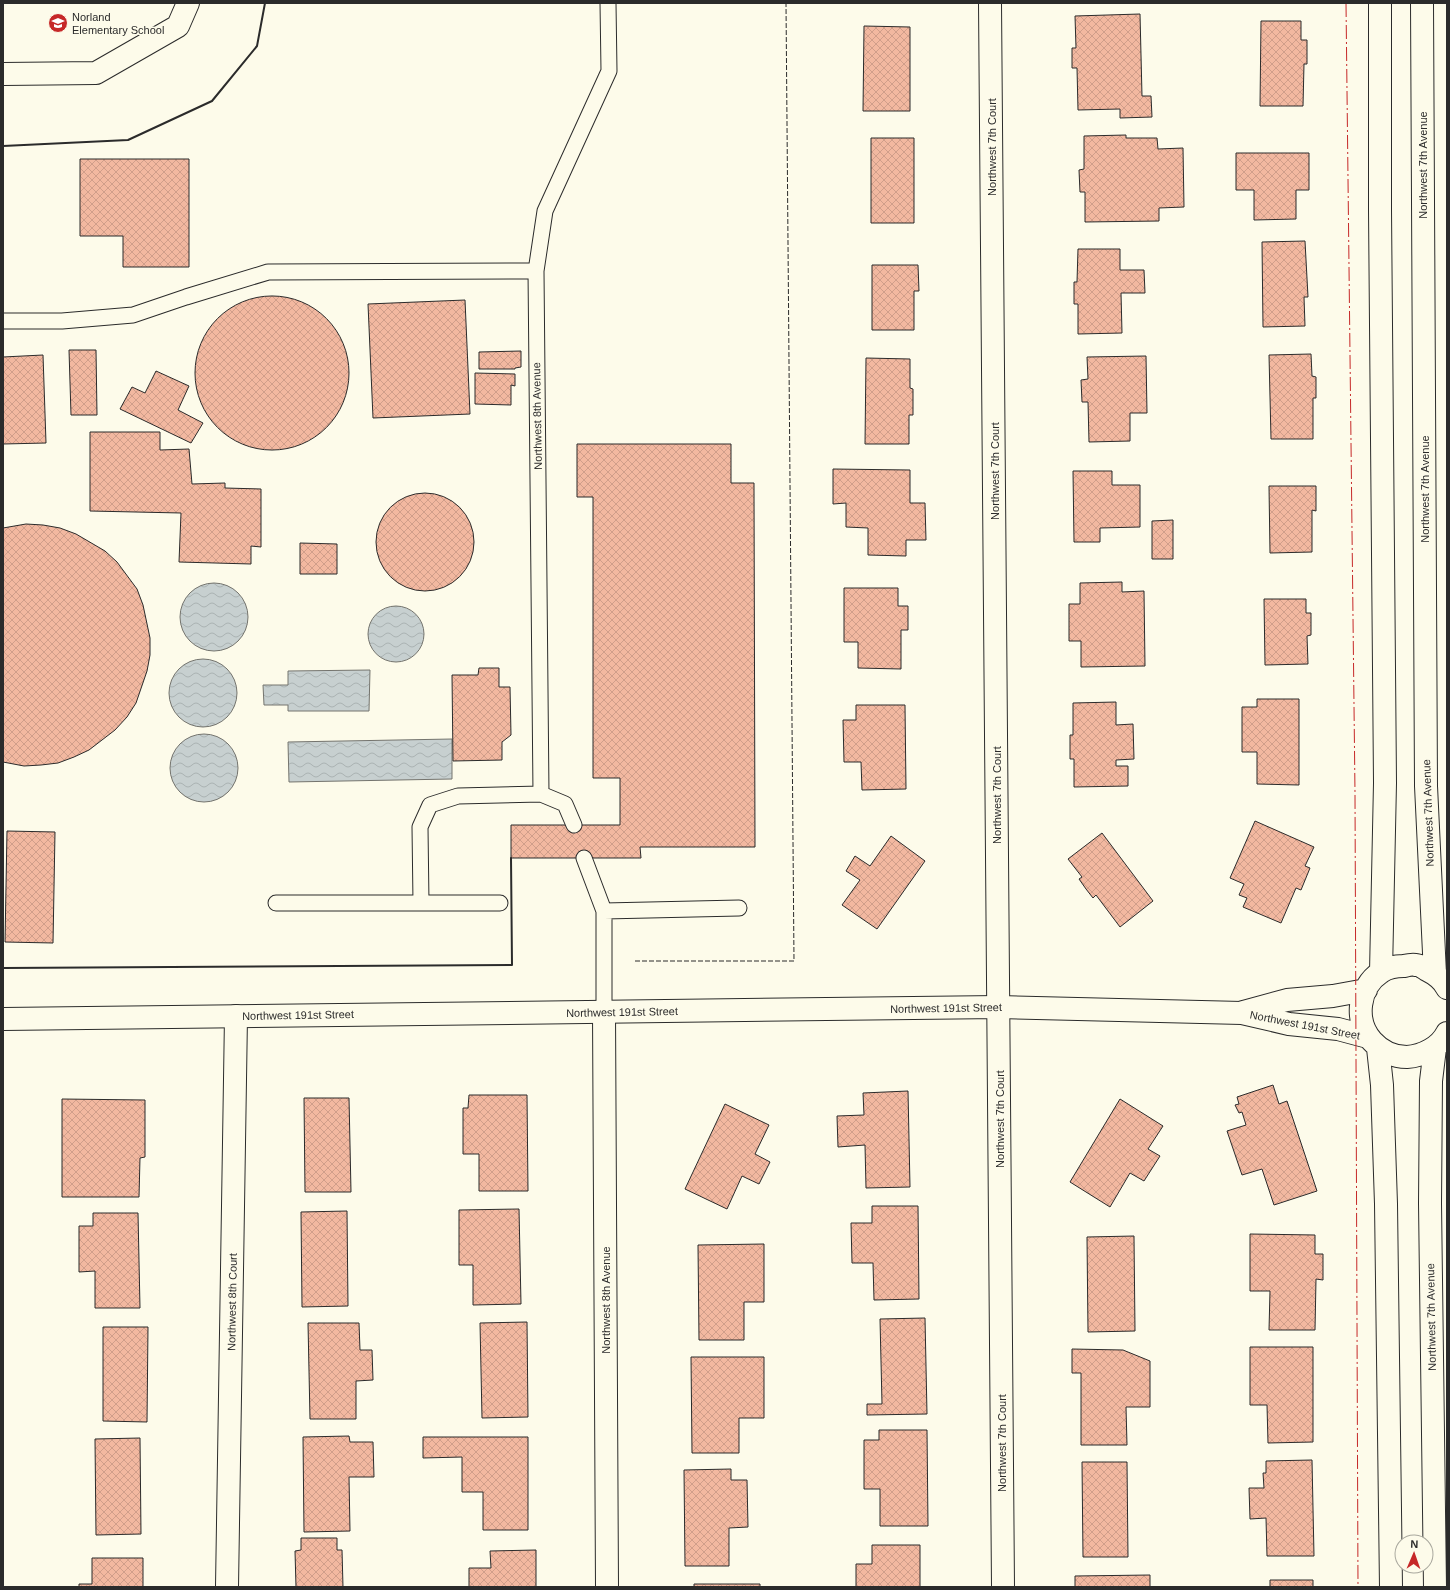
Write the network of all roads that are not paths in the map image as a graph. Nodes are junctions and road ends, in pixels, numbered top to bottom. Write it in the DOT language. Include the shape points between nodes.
graph roads {
  1 [pos="188,3"];
  2 [pos="608,3"];
  3 [pos="990,3"];
  4 [pos="1380,3"];
  5 [pos="1422,3"];
  6 [pos="3,74"];
  7 [pos="536,271"];
  8 [pos="3,321"];
  9 [pos="541,794"];
  10 [pos="574,825"];
  11 [pos="584,858"];
  12 [pos="276,903"];
  13 [pos="421,903"];
  14 [pos="500,903"];
  15 [pos="739,908"];
  16 [pos="604,911"];
  17 [pos="1381,972"];
  18 [pos="1441,981"];
  19 [pos="1366,990"];
  20 [pos="999,1007"];
  21 [pos="604,1012"];
  22 [pos="1242,1013"];
  23 [pos="236,1016"];
  24 [pos="3,1019"];
  25 [pos="1444,1036"];
  26 [pos="1373,1043"];
  27 [pos="227,1587"];
  28 [pos="607,1587"];
  29 [pos="1003,1587"];
  30 [pos="1391,1587"];
  31 [pos="1435,1587"];
  1 -- 6 [label="street" via="178,26 96,73"];
  2 -- 7 [label="lane, Northwest 8th Avenue" via="609,71 545,211"];
  3 -- 20 [label="street, Northwest 7th Court"];
  4 -- 17 [label="street" via="1385,783"];
  5 -- 18 [label="street, Northwest 7th Avenue" via="1426,786"];
  7 -- 8 [label="lane" via="268,272 133,315 62,321"];
  7 -- 9 [label="lane, Northwest 8th Avenue"];
  9 -- 10 [label="lane" via="565,804"];
  9 -- 13 [label="lane" via="458,796 430,806 420,827"];
  11 -- 16 [label="lane"];
  12 -- 13 [label="lane"];
  13 -- 14 [label="lane"];
  15 -- 16 [label="lane"];
  16 -- 21 [label="lane"];
  17 -- 18 [label="street" via="1394,966 1417,965"];
  17 -- 19 [label="street" via="1370,982"];
  19 -- 22 [label="street, Northwest 191st Street" via="1287,1000"];
  19 -- 26 [label="street" via="1360,1009 1362,1024"];
  20 -- 21 [label="street, Northwest 191st Street"];
  20 -- 22 [label="street, Northwest 191st Street"];
  20 -- 29 [label="street, Northwest 7th Court"];
  21 -- 23 [label="street, Northwest 191st Street"];
  21 -- 28 [label="street, Northwest 8th Avenue"];
  22 -- 26 [label="street, Northwest 191st Street" via="1288,1024 1338,1029"];
  23 -- 24 [label="street, Northwest 191st Street"];
  23 -- 27 [label="street, Northwest 8th Court"];
  25 -- 26 [label="street, Northwest 191st Street" via="1422,1055 1407,1057 1392,1055"];
  25 -- 31 [label="street, Northwest 7th Avenue" via="1431,1081"];
  26 -- 30 [label="street" via="1382,1085"];
}
